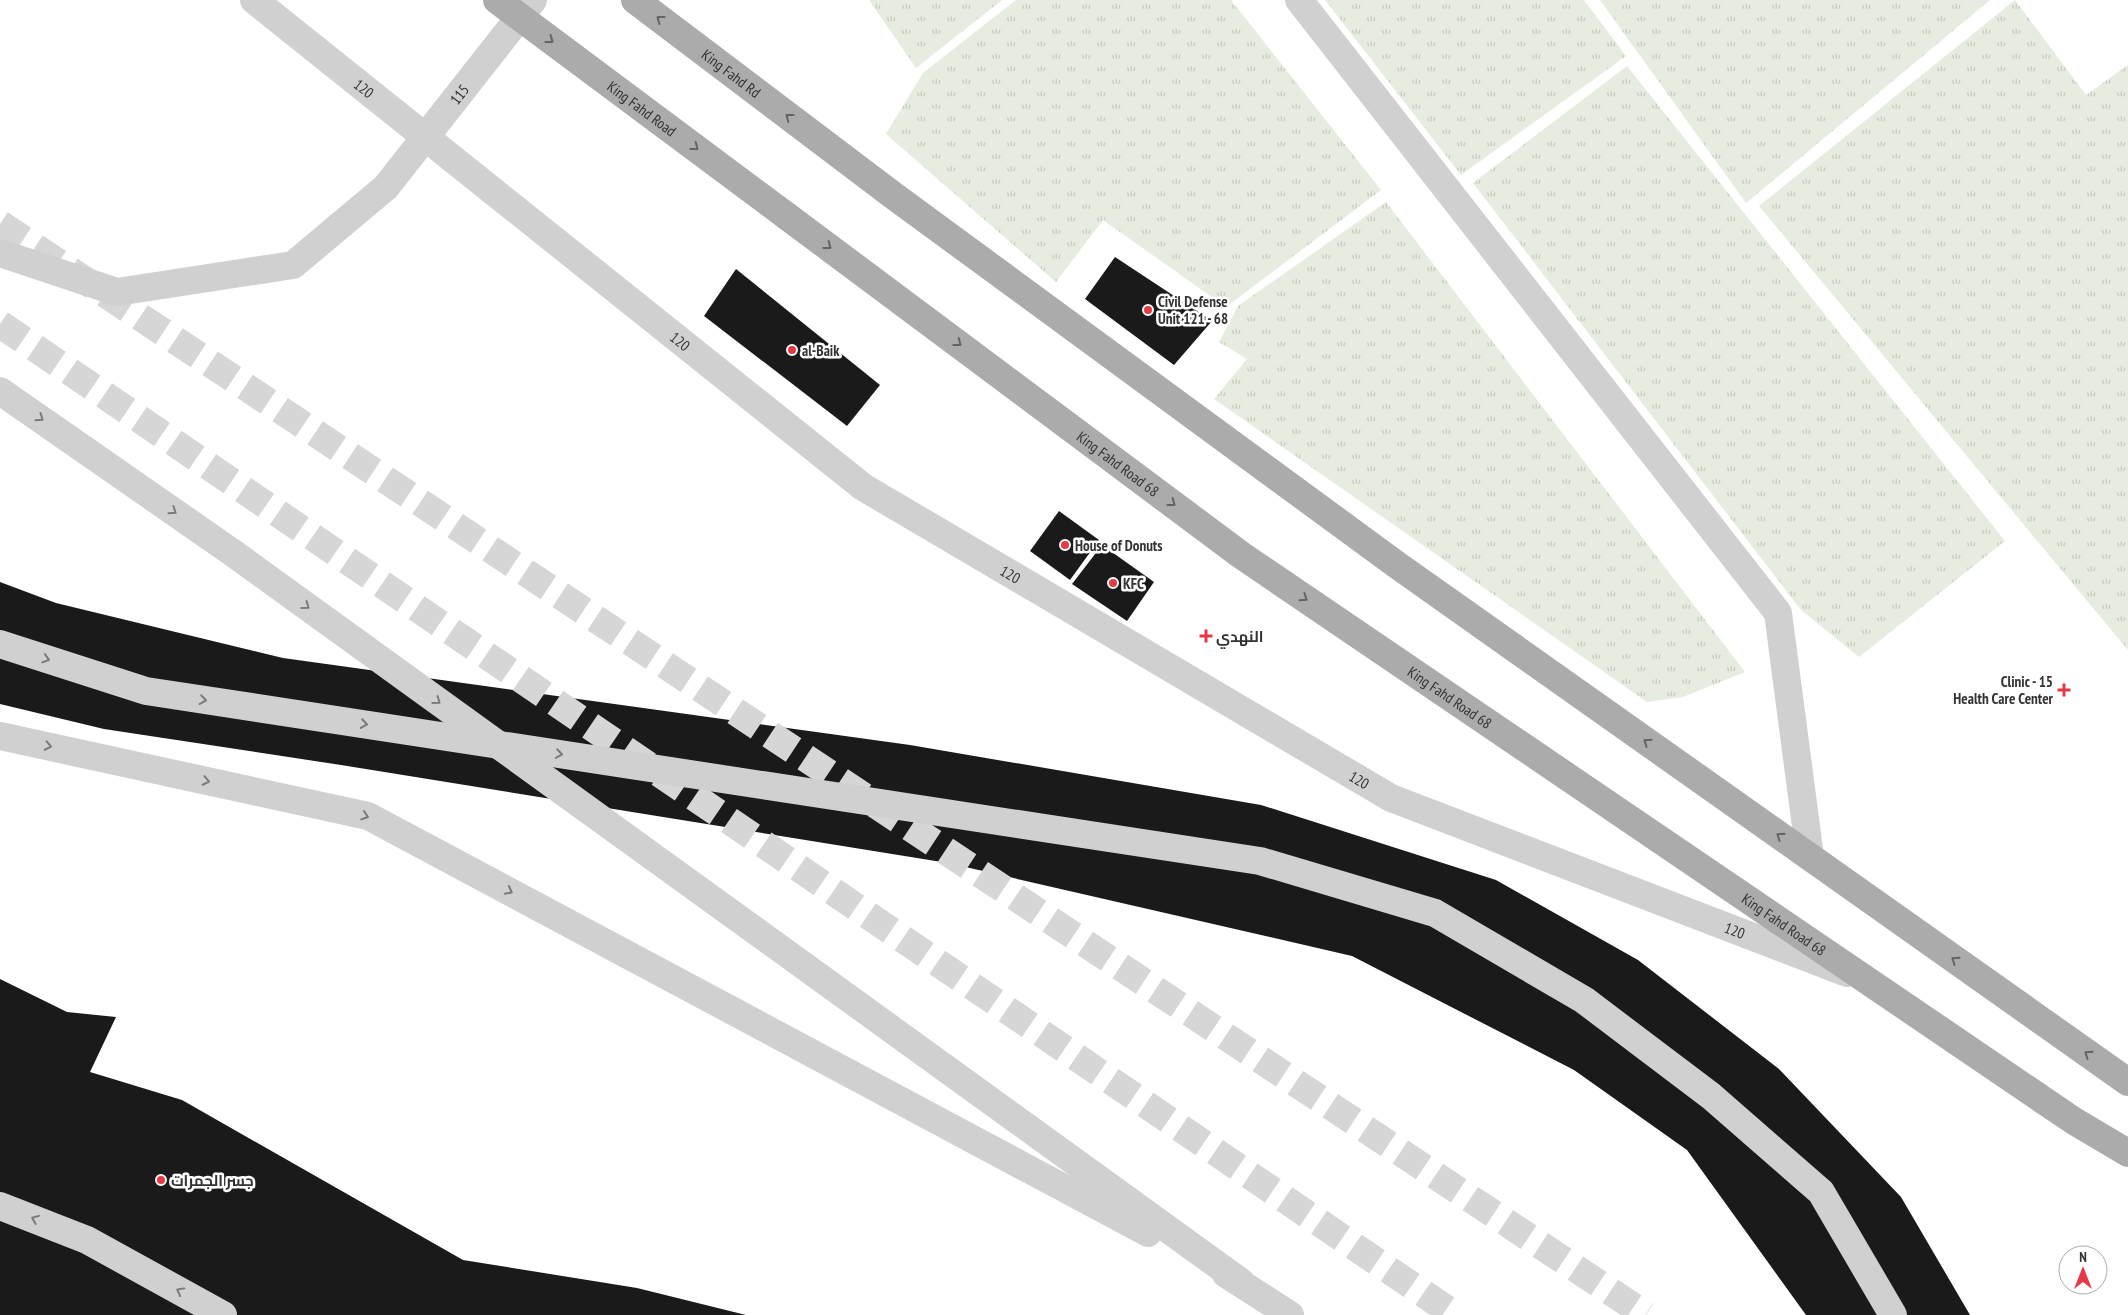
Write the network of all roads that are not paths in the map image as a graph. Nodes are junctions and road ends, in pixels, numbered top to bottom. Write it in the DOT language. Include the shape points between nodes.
graph roads {
  1 [pos="254,0"];
  2 [pos="497,0"];
  3 [pos="532,0"];
  4 [pos="635,0"];
  5 [pos="1299,0"];
  6 [pos="426,136"];
  7 [pos="788,217"];
  8 [pos="0,254"];
  9 [pos="0,391"];
  10 [pos="0,644"];
  11 [pos="0,736"];
  12 [pos="1810,857"];
  13 [pos="1867,980"];
  14 [pos="2128,1082"];
  15 [pos="2128,1153"];
  16 [pos="0,1206"];
  17 [pos="1241,1282"];
  18 [pos="223,1315"];
  19 [pos="1290,1315"];
  20 [pos="1893,1315"];
  1 -- 6 [label="street, 120"];
  2 -- 7 [label="main road, King Fahd Road, one-way, bridge"];
  3 -- 6 [label="street, 115"];
  12 -- 4 [label="main road, King Fahd Rd, one-way" via="1397,565 828,147"];
  5 -- 12 [label="street" via="1778,613"];
  6 -- 8 [label="street, 115" via="386,187 293,265 117,292"];
  6 -- 13 [label="street, 120" via="863,487 1390,798"];
  7 -- 13 [label="main road, King Fahd Road 68, one-way" via="1241,555"];
  9 -- 17 [label="street, one-way" via="233,553"];
  10 -- 20 [label="street, one-way, bridge" via="146,691 1260,861 1435,913 1584,1000 1712,1096 1821,1192"];
  11 -- 17 [label="street, one-way" via="368,816"];
  14 -- 12 [label="main road, one-way"];
  13 -- 15 [label="main road, King Fahd Road 68" via="2074,1121"];
  18 -- 16 [label="street, one-way" via="87,1240"];
  17 -- 19 [label="street"];
}
